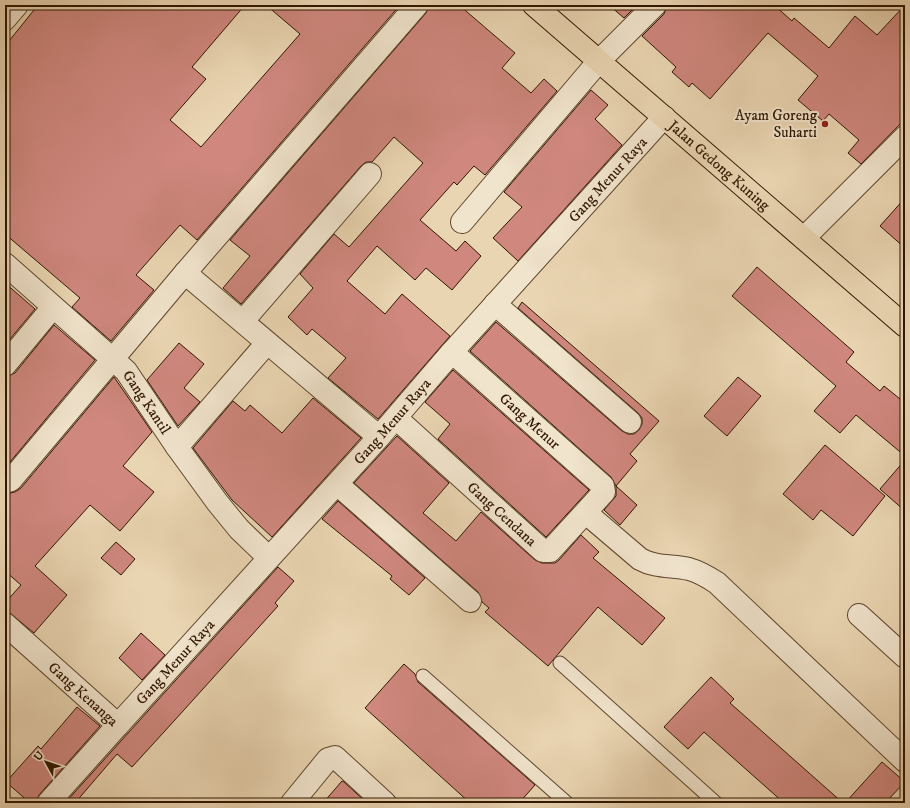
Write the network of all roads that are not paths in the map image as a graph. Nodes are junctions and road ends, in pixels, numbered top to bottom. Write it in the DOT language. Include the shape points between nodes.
graph roads {
  1 [pos="17,5"];
  2 [pos="417,5"];
  3 [pos="534,5"];
  4 [pos="654,5"];
  5 [pos="5,19"];
  6 [pos="599,61"];
  7 [pos="664,118"];
  8 [pos="905,137"];
  9 [pos="370,174"];
  10 [pos="462,222"];
  11 [pos="804,238"];
  12 [pos="5,264"];
  13 [pos="185,273"];
  14 [pos="495,304"];
  15 [pos="53,307"];
  16 [pos="243,322"];
  17 [pos="905,326"];
  18 [pos="267,343"];
  19 [pos="452,352"];
  20 [pos="114,359"];
  21 [pos="5,365"];
  22 [pos="396,418"];
  23 [pos="630,422"];
  24 [pos="379,437"];
  25 [pos="177,447"];
  26 [pos="5,482"];
  27 [pos="337,484"];
  28 [pos="604,492"];
  29 [pos="586,513"];
  30 [pos="269,558"];
  31 [pos="470,601"];
  32 [pos="859,615"];
  33 [pos="5,624"];
  34 [pos="905,657"];
  35 [pos="560,663"];
  36 [pos="423,676"];
  37 [pos="118,725"];
  38 [pos="905,761"];
  39 [pos="48,803"];
  40 [pos="292,803"];
  41 [pos="385,803"];
  42 [pos="567,803"];
  43 [pos="716,803"];
  1 -- 5 [label="street"];
  2 -- 13 [label="street"];
  3 -- 6 [label="main road, Jalan Gedong Kuning"];
  4 -- 6 [label="street"];
  6 -- 7 [label="main road, Jalan Gedong Kuning"];
  6 -- 10 [label="street"];
  7 -- 11 [label="main road, Jalan Gedong Kuning"];
  7 -- 14 [label="street, Gang Menur Raya"];
  8 -- 11 [label="street"];
  9 -- 16 [label="street"];
  11 -- 17 [label="main road, Jalan Gedong Kuning"];
  12 -- 15 [label="street, Gang Kantil"];
  13 -- 16 [label="street"];
  13 -- 20 [label="street"];
  14 -- 19 [label="street, Gang Menur Raya"];
  14 -- 23 [label="street"];
  15 -- 20 [label="street, Gang Kantil"];
  15 -- 21 [label="street"];
  16 -- 18 [label="street"];
  18 -- 24 [label="street"];
  18 -- 25 [label="street"];
  19 -- 22 [label="street, Gang Menur Raya"];
  19 -- 28 [label="street, Gang Menur" via="599,482"];
  20 -- 25 [label="street, Gang Kantil" via="133,380"];
  20 -- 26 [label="street" via="11,480"];
  22 -- 24 [label="street, Gang Menur Raya"];
  22 -- 29 [label="street, Gang Cendana" via="543,551 550,551"];
  24 -- 27 [label="street, Gang Menur Raya"];
  25 -- 30 [label="street, Gang Kantil" via="217,502"];
  27 -- 30 [label="street, Gang Menur Raya"];
  27 -- 31 [label="street"];
  28 -- 29 [label="street, Gang Cendana"];
  29 -- 38 [label="street" via="644,562 661,567 687,569 704,574 717,583"];
  30 -- 37 [label="street, Gang Menur Raya"];
  32 -- 34 [label="street"];
  33 -- 37 [label="street, Gang Kenanga"];
  35 -- 43 [label="lane"];
  36 -- 42 [label="lane"];
  37 -- 39 [label="street, Gang Kenanga"];
  40 -- 41 [label="street" via="328,759 335,757"];
}
